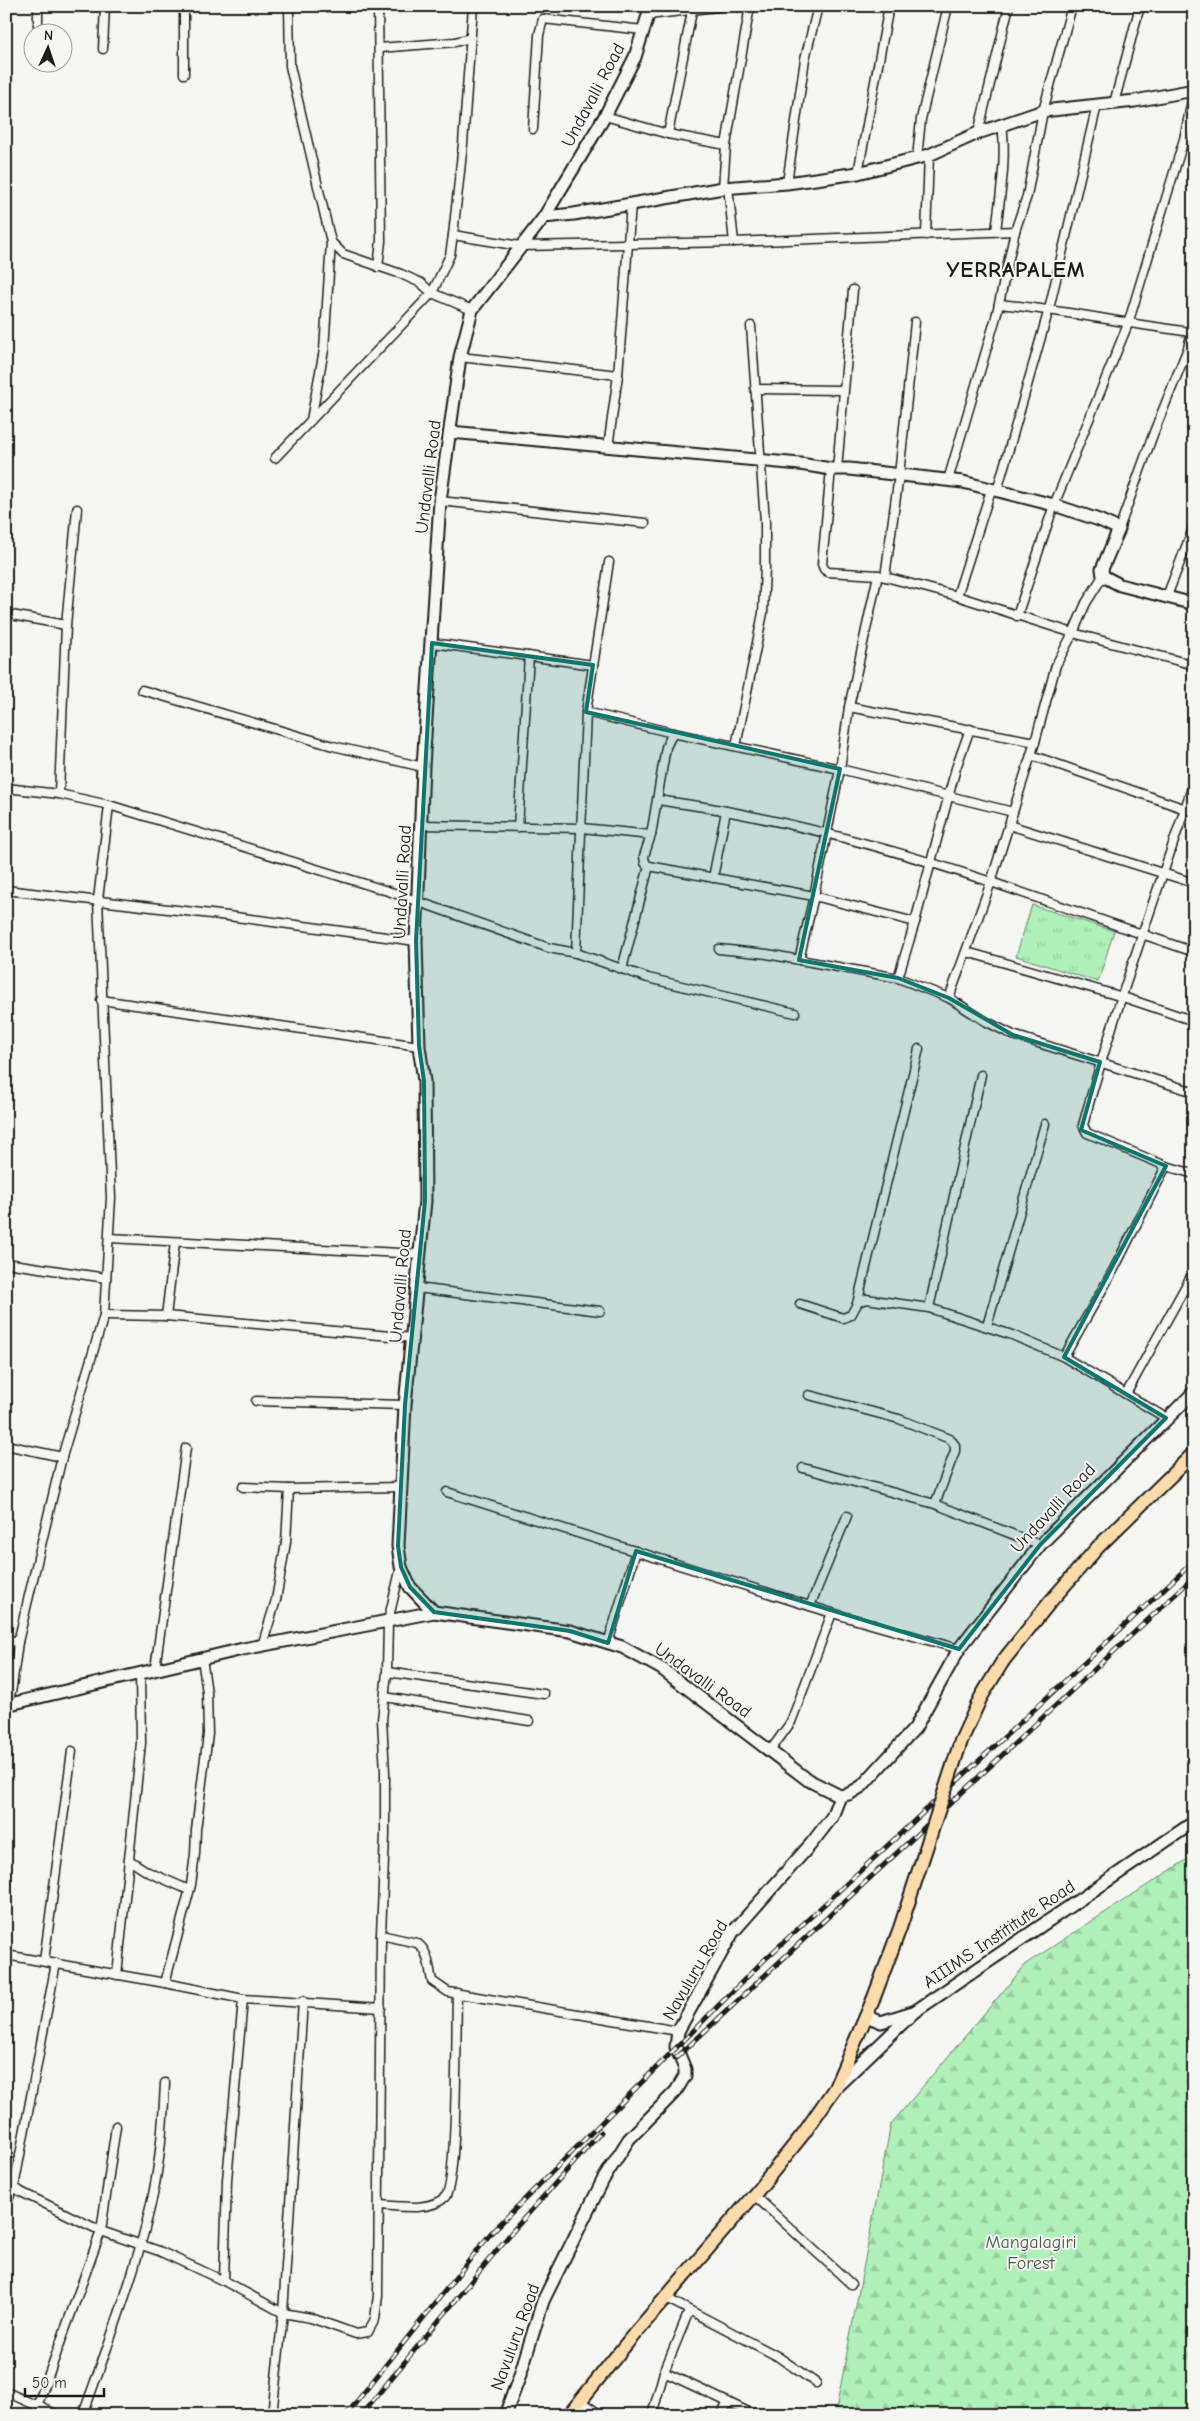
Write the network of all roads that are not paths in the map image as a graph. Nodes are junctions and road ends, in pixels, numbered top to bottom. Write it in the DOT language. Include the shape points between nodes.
graph roads {
  1 [pos="38,6"];
  2 [pos="105,6"];
  3 [pos="184,6"];
  4 [pos="289,6"];
  5 [pos="378,6"];
  6 [pos="473,6"];
  7 [pos="725,6"];
  8 [pos="750,6"];
  9 [pos="818,6"];
  10 [pos="889,6"];
  11 [pos="948,6"];
  12 [pos="1010,6"];
  13 [pos="1072,6"];
  14 [pos="1140,6"];
  15 [pos="692,8"];
  16 [pos="649,11"];
  17 [pos="38,22"];
  18 [pos="643,30"];
  19 [pos="470,38"];
  20 [pos="379,48"];
  21 [pos="103,49"];
  22 [pos="184,74"];
  23 [pos="1194,90"];
  24 [pos="1114,103"];
  25 [pos="1097,105"];
  26 [pos="1043,110"];
  27 [pos="604,116"];
  28 [pos="1002,124"];
  29 [pos="534,129"];
  30 [pos="978,133"];
  31 [pos="668,134"];
  32 [pos="726,145"];
  33 [pos="929,155"];
  34 [pos="917,158"];
  35 [pos="858,172"];
  36 [pos="786,182"];
  37 [pos="726,187"];
  38 [pos="631,204"];
  39 [pos="544,217"];
  40 [pos="996,231"];
  41 [pos="1015,231"];
  42 [pos="453,235"];
  43 [pos="926,235"];
  44 [pos="331,242"];
  45 [pos="734,242"];
  46 [pos="628,244"];
  47 [pos="520,246"];
  48 [pos="378,267"];
  49 [pos="853,290"];
  50 [pos="432,293"];
  51 [pos="999,304"];
  52 [pos="1049,309"];
  53 [pos="472,310"];
  54 [pos="915,322"];
  55 [pos="1194,323"];
  56 [pos="1128,324"];
  57 [pos="752,326"];
  58 [pos="1191,332"];
  59 [pos="460,357"];
  60 [pos="618,375"];
  61 [pos="755,389"];
  62 [pos="843,390"];
  63 [pos="311,420"];
  64 [pos="450,432"];
  65 [pos="608,448"];
  66 [pos="275,458"];
  67 [pos="761,462"];
  68 [pos="834,469"];
  69 [pos="899,475"];
  70 [pos="948,480"];
  71 [pos="994,491"];
  72 [pos="440,500"];
  73 [pos="1054,506"];
  74 [pos="77,509"];
  75 [pos="645,522"];
  76 [pos="1194,526"];
  77 [pos="1119,529"];
  78 [pos="609,562"];
  79 [pos="881,576"];
  80 [pos="1103,576"];
  81 [pos="957,596"];
  82 [pos="1167,596"];
  83 [pos="1194,604"];
  84 [pos="6,614"];
  85 [pos="1017,616"];
  86 [pos="66,625"];
  87 [pos="1073,633"];
  88 [pos="432,643"];
  89 [pos="529,656"];
  90 [pos="593,665"];
  91 [pos="1194,665"];
  92 [pos="142,690"];
  93 [pos="849,708"];
  94 [pos="586,712"];
  95 [pos="970,729"];
  96 [pos="673,732"];
  97 [pos="1035,742"];
  98 [pos="736,746"];
  99 [pos="1031,755"];
  100 [pos="423,767"];
  101 [pos="840,769"];
  102 [pos="1194,782"];
  103 [pos="6,788"];
  104 [pos="59,794"];
  105 [pos="950,796"];
  106 [pos="658,800"];
  107 [pos="109,805"];
  108 [pos="1185,809"];
  109 [pos="726,811"];
  110 [pos="1013,812"];
  111 [pos="1194,812"];
  112 [pos="422,825"];
  113 [pos="1009,825"];
  114 [pos="518,826"];
  115 [pos="582,828"];
  116 [pos="650,835"];
  117 [pos="828,835"];
  118 [pos="930,861"];
  119 [pos="649,866"];
  120 [pos="1161,873"];
  121 [pos="713,878"];
  122 [pos="991,882"];
  123 [pos="1194,883"];
  124 [pos="6,890"];
  125 [pos="814,896"];
  126 [pos="98,900"];
  127 [pos="418,902"];
  128 [pos="915,922"];
  129 [pos="1144,936"];
  130 [pos="416,941"];
  131 [pos="719,949"];
  132 [pos="967,952"];
  133 [pos="1194,952"];
  134 [pos="576,953"];
  135 [pos="799,960"];
  136 [pos="622,969"];
  137 [pos="898,978"];
  138 [pos="1123,997"];
  139 [pos="949,998"];
  140 [pos="101,1000"];
  141 [pos="795,1013"];
  142 [pos="1194,1020"];
  143 [pos="419,1046"];
  144 [pos="919,1048"];
  145 [pos="1100,1062"];
  146 [pos="981,1075"];
  147 [pos="1194,1092"];
  148 [pos="1045,1124"];
  149 [pos="1166,1166"];
  150 [pos="1194,1174"];
  151 [pos="109,1238"];
  152 [pos="175,1242"];
  153 [pos="420,1254"];
  154 [pos="6,1263"];
  155 [pos="1194,1272"];
  156 [pos="106,1278"];
  157 [pos="417,1288"];
  158 [pos="800,1304"];
  159 [pos="856,1304"];
  160 [pos="929,1308"];
  161 [pos="600,1311"];
  162 [pos="104,1315"];
  163 [pos="166,1316"];
  164 [pos="987,1326"];
  165 [pos="413,1338"];
  166 [pos="1064,1357"];
  167 [pos="1194,1392"];
  168 [pos="1126,1394"];
  169 [pos="809,1395"];
  170 [pos="256,1401"];
  171 [pos="405,1405"];
  172 [pos="1166,1418"];
  173 [pos="6,1445"];
  174 [pos="186,1448"];
  175 [pos="1194,1453"];
  176 [pos="62,1457"];
  177 [pos="803,1468"];
  178 [pos="243,1487"];
  179 [pos="402,1487"];
  180 [pos="289,1488"];
  181 [pos="447,1492"];
  182 [pos="936,1504"];
  183 [pos="847,1516"];
  184 [pos="1040,1544"];
  185 [pos="636,1551"];
  186 [pos="400,1568"];
  187 [pos="810,1606"];
  188 [pos="434,1612"];
  189 [pos="832,1613"];
  190 [pos="388,1621"];
  191 [pos="6,1639"];
  192 [pos="18,1642"];
  193 [pos="608,1642"];
  194 [pos="262,1646"];
  195 [pos="959,1649"];
  196 [pos="202,1658"];
  197 [pos="155,1669"];
  198 [pos="387,1672"];
  199 [pos="140,1673"];
  200 [pos="9,1687"];
  201 [pos="544,1694"];
  202 [pos="385,1698"];
  203 [pos="7,1707"];
  204 [pos="529,1721"];
  205 [pos="72,1751"];
  206 [pos="770,1752"];
  207 [pos="840,1796"];
  208 [pos="1194,1822"];
  209 [pos="129,1860"];
  210 [pos="189,1890"];
  211 [pos="381,1935"];
  212 [pos="6,1955"];
  213 [pos="44,1961"];
  214 [pos="56,1963"];
  215 [pos="117,1975"];
  216 [pos="165,1983"];
  217 [pos="457,1993"];
  218 [pos="243,1999"];
  219 [pos="303,2001"];
  220 [pos="871,2006"];
  221 [pos="381,2008"];
  222 [pos="914,2012"];
  223 [pos="678,2031"];
  224 [pos="165,2083"];
  225 [pos="836,2088"];
  226 [pos="116,2126"];
  227 [pos="6,2181"];
  228 [pos="14,2187"];
  229 [pos="754,2195"];
  230 [pos="6,2203"];
  231 [pos="379,2205"];
  232 [pos="101,2231"];
  233 [pos="140,2245"];
  234 [pos="224,2281"];
  235 [pos="852,2284"];
  236 [pos="666,2298"];
  237 [pos="689,2311"];
  238 [pos="283,2313"];
  239 [pos="664,2372"];
  240 [pos="816,2383"];
  241 [pos="6,2392"];
  242 [pos="580,2401"];
  243 [pos="728,2402"];
  244 [pos="37,2406"];
  245 [pos="34,2415"];
  246 [pos="58,2415"];
  247 [pos="83,2415"];
  248 [pos="272,2415"];
  249 [pos="504,2415"];
  250 [pos="569,2415"];
  251 [pos="601,2415"];
  252 [pos="652,2415"];
  253 [pos="721,2415"];
  254 [pos="755,2415"];
  1 -- 17 [label="street"];
  2 -- 21 [label="street"];
  3 -- 22 [label="street"];
  4 -- 44 [label="street" via="290,66"];
  5 -- 20 [label="street"];
  6 -- 19 [label="street"];
  7 -- 15 [label="street"];
  8 -- 32 [label="street"];
  9 -- 36 [label="street" via="805,59"];
  10 -- 35 [label="street"];
  11 -- 34 [label="street" via="921,118"];
  12 -- 30 [label="street"];
  13 -- 26 [label="street"];
  14 -- 24 [label="street"];
  15 -- 16 [label="street"];
  15 -- 31 [label="street"];
  16 -- 18 [label="street, Undavalli Road"];
  18 -- 27 [label="street, Undavalli Road" via="635,57"];
  18 -- 29 [label="street" via="543,18 539,35"];
  19 -- 20 [label="street"];
  19 -- 42 [label="street"];
  20 -- 48 [label="street" via="381,241"];
  23 -- 24 [label="street"];
  23 -- 56 [label="street" via="1184,139"];
  24 -- 25 [label="street"];
  25 -- 26 [label="street"];
  25 -- 52 [label="street"];
  26 -- 28 [label="street"];
  26 -- 41 [label="street" via="1027,196"];
  27 -- 31 [label="street"];
  27 -- 39 [label="street, Undavalli Road"];
  28 -- 30 [label="street"];
  28 -- 40 [label="street" via="1005,141"];
  30 -- 33 [label="street"];
  31 -- 32 [label="street"];
  32 -- 37 [label="street"];
  33 -- 34 [label="street"];
  33 -- 43 [label="street"];
  34 -- 35 [label="street"];
  35 -- 36 [label="street"];
  36 -- 37 [label="street"];
  37 -- 38 [label="street"];
  37 -- 45 [label="street"];
  38 -- 39 [label="street"];
  38 -- 46 [label="street"];
  39 -- 47 [label="street, Undavalli Road"];
  40 -- 41 [label="street"];
  40 -- 43 [label="street"];
  41 -- 51 [label="street"];
  42 -- 47 [label="street"];
  42 -- 50 [label="street" via="450,256"];
  43 -- 45 [label="street"];
  44 -- 48 [label="street" via="343,254"];
  44 -- 63 [label="street" via="324,350"];
  45 -- 46 [label="street"];
  46 -- 47 [label="street"];
  46 -- 60 [label="street"];
  47 -- 53 [label="street, Undavalli Road"];
  48 -- 50 [label="street" via="421,283"];
  49 -- 62 [label="street"];
  50 -- 53 [label="street"];
  50 -- 63 [label="street"];
  51 -- 52 [label="street"];
  51 -- 70 [label="street"];
  52 -- 56 [label="street"];
  52 -- 71 [label="street"];
  53 -- 59 [label="street, Undavalli Road"];
  54 -- 69 [label="street"];
  55 -- 58 [label="street"];
  56 -- 58 [label="street"];
  56 -- 73 [label="street"];
  57 -- 61 [label="street"];
  58 -- 77 [label="street" via="1188,348"];
  59 -- 60 [label="street"];
  59 -- 64 [label="street, Undavalli Road"];
  60 -- 65 [label="street"];
  61 -- 62 [label="street"];
  61 -- 67 [label="street"];
  62 -- 68 [label="street"];
  63 -- 66 [label="street"];
  64 -- 65 [label="street"];
  64 -- 72 [label="street, Undavalli Road"];
  65 -- 67 [label="street"];
  67 -- 68 [label="street"];
  67 -- 98 [label="street" via="765,522 763,613"];
  68 -- 69 [label="street"];
  68 -- 79 [label="street" via="822,567 828,572"];
  69 -- 70 [label="street"];
  69 -- 79 [label="street"];
  70 -- 71 [label="street"];
  71 -- 73 [label="street"];
  71 -- 81 [label="street"];
  72 -- 75 [label="street"];
  72 -- 88 [label="street, Undavalli Road"];
  73 -- 77 [label="street"];
  73 -- 85 [label="street"];
  74 -- 86 [label="street"];
  76 -- 82 [label="street"];
  77 -- 80 [label="street" via="1102,569"];
  78 -- 90 [label="street"];
  79 -- 81 [label="street"];
  79 -- 93 [label="street"];
  80 -- 82 [label="street" via="1120,585"];
  80 -- 87 [label="street"];
  81 -- 85 [label="street"];
  82 -- 83 [label="street"];
  84 -- 86 [label="street"];
  85 -- 87 [label="street"];
  86 -- 104 [label="street"];
  87 -- 91 [label="street"];
  87 -- 97 [label="street" via="1056,665"];
  88 -- 89 [label="street"];
  88 -- 100 [label="street, Undavalli Road"];
  89 -- 90 [label="street"];
  89 -- 114 [label="street"];
  90 -- 94 [label="street"];
  92 -- 100 [label="street" via="333,746"];
  93 -- 95 [label="street"];
  93 -- 101 [label="street"];
  94 -- 96 [label="street"];
  94 -- 115 [label="street"];
  95 -- 97 [label="street"];
  95 -- 105 [label="street"];
  96 -- 98 [label="street"];
  96 -- 106 [label="street" via="666,747"];
  97 -- 99 [label="street"];
  98 -- 101 [label="street"];
  99 -- 108 [label="street"];
  99 -- 110 [label="street"];
  100 -- 112 [label="street, Undavalli Road"];
  101 -- 105 [label="street"];
  101 -- 117 [label="street"];
  102 -- 108 [label="street"];
  103 -- 104 [label="street"];
  104 -- 107 [label="street"];
  105 -- 110 [label="street"];
  105 -- 118 [label="street"];
  106 -- 109 [label="street"];
  106 -- 116 [label="street"];
  107 -- 126 [label="street"];
  107 -- 127 [label="street"];
  108 -- 111 [label="street"];
  108 -- 120 [label="street"];
  109 -- 117 [label="street"];
  109 -- 121 [label="street"];
  110 -- 113 [label="street"];
  112 -- 114 [label="street"];
  112 -- 127 [label="street, Undavalli Road"];
  113 -- 120 [label="street"];
  113 -- 122 [label="street"];
  114 -- 115 [label="street"];
  115 -- 116 [label="street"];
  115 -- 134 [label="street"];
  116 -- 119 [label="street" via="644,856"];
  117 -- 118 [label="street"];
  117 -- 125 [label="street"];
  118 -- 122 [label="street"];
  118 -- 128 [label="street"];
  119 -- 121 [label="street"];
  119 -- 136 [label="street"];
  120 -- 123 [label="street"];
  120 -- 129 [label="street"];
  121 -- 125 [label="street"];
  122 -- 129 [label="street"];
  122 -- 132 [label="street"];
  124 -- 126 [label="street"];
  125 -- 128 [label="street"];
  125 -- 135 [label="street"];
  126 -- 130 [label="street"];
  126 -- 140 [label="street"];
  127 -- 130 [label="street, Undavalli Road"];
  127 -- 134 [label="street" via="549,948"];
  128 -- 137 [label="street"];
  129 -- 133 [label="street"];
  129 -- 138 [label="street"];
  130 -- 143 [label="street, Undavalli Road"];
  131 -- 135 [label="street"];
  132 -- 138 [label="street"];
  132 -- 139 [label="street"];
  134 -- 136 [label="street"];
  135 -- 137 [label="street"];
  136 -- 141 [label="street"];
  137 -- 139 [label="street"];
  138 -- 142 [label="street"];
  138 -- 145 [label="street"];
  139 -- 145 [label="street" via="1013,1035"];
  140 -- 143 [label="street"];
  140 -- 151 [label="street" via="111,1198"];
  143 -- 153 [label="street, Undavalli Road" via="424,1081 425,1148"];
  144 -- 159 [label="street"];
  145 -- 147 [label="street"];
  145 -- 149 [label="street" via="1083,1125 1085,1131"];
  146 -- 160 [label="street"];
  148 -- 164 [label="street"];
  149 -- 150 [label="street"];
  149 -- 166 [label="street" via="1114,1269"];
  151 -- 152 [label="street"];
  151 -- 156 [label="street"];
  152 -- 153 [label="street"];
  152 -- 163 [label="street"];
  153 -- 157 [label="street, Undavalli Road"];
  154 -- 156 [label="street"];
  155 -- 168 [label="street"];
  156 -- 162 [label="street"];
  157 -- 161 [label="street"];
  157 -- 165 [label="street, Undavalli Road"];
  158 -- 159 [label="street" via="842,1318 851,1315"];
  159 -- 160 [label="street" via="866,1299"];
  160 -- 164 [label="street"];
  162 -- 163 [label="street"];
  162 -- 176 [label="street"];
  163 -- 165 [label="street"];
  164 -- 166 [label="street"];
  165 -- 171 [label="street, Undavalli Road"];
  166 -- 168 [label="street"];
  167 -- 172 [label="street, Undavalli Road"];
  168 -- 172 [label="street"];
  169 -- 182 [label="street" via="898,1419 950,1440 955,1451"];
  170 -- 171 [label="street"];
  171 -- 179 [label="street, Undavalli Road"];
  172 -- 184 [label="street, Undavalli Road"];
  173 -- 176 [label="street"];
  174 -- 197 [label="street"];
  175 -- 220 [label="main road, bridge" via="1098,1547 1003,1661 981,1696 961,1741"];
  176 -- 192 [label="street"];
  177 -- 182 [label="street"];
  178 -- 180 [label="street"];
  179 -- 180 [label="street"];
  179 -- 186 [label="street, Undavalli Road" via="398,1546"];
  180 -- 194 [label="street" via="286,1542 276,1600"];
  181 -- 185 [label="street"];
  182 -- 184 [label="street"];
  183 -- 187 [label="street"];
  184 -- 195 [label="street, Undavalli Road"];
  185 -- 187 [label="street"];
  185 -- 193 [label="street"];
  186 -- 188 [label="street, Undavalli Road" via="410,1587"];
  186 -- 190 [label="street"];
  187 -- 189 [label="street"];
  188 -- 190 [label="street"];
  188 -- 193 [label="street, Undavalli Road" via="570,1631"];
  189 -- 195 [label="street"];
  189 -- 206 [label="street" via="791,1722"];
  190 -- 194 [label="street"];
  190 -- 198 [label="street"];
  191 -- 192 [label="street"];
  192 -- 200 [label="street"];
  193 -- 206 [label="street, Undavalli Road" via="662,1669"];
  194 -- 196 [label="street"];
  195 -- 207 [label="street, Undavalli Road" via="915,1728 862,1786"];
  196 -- 197 [label="street"];
  196 -- 210 [label="street" via="208,1734"];
  197 -- 199 [label="street"];
  198 -- 201 [label="street"];
  198 -- 202 [label="street"];
  199 -- 203 [label="street"];
  199 -- 209 [label="street" via="141,1743"];
  200 -- 203 [label="street"];
  202 -- 204 [label="street"];
  202 -- 211 [label="street" via="382,1720 385,1834"];
  205 -- 213 [label="street"];
  206 -- 207 [label="street, Undavalli Road" via="808,1780"];
  207 -- 223 [label="street, Navuluru Road" via="832,1817 811,1844 733,1932"];
  208 -- 222 [label="street, AIIIMS Instititute Road"];
  209 -- 210 [label="street"];
  209 -- 215 [label="street"];
  210 -- 216 [label="street"];
  211 -- 217 [label="street" via="421,1946 432,1981 448,1992"];
  211 -- 221 [label="street"];
  212 -- 213 [label="street"];
  213 -- 214 [label="street"];
  214 -- 215 [label="street"];
  214 -- 228 [label="street"];
  215 -- 216 [label="street"];
  216 -- 218 [label="street"];
  217 -- 223 [label="street"];
  217 -- 231 [label="street" via="450,2191 446,2197 426,2206"];
  218 -- 219 [label="street"];
  218 -- 234 [label="street" via="228,2180"];
  219 -- 221 [label="street"];
  219 -- 238 [label="street"];
  220 -- 222 [label="street" via="871,2018 880,2022"];
  220 -- 225 [label="main road"];
  221 -- 231 [label="street"];
  222 -- 225 [label="street, AIIIMS Instititute Road"];
  223 -- 249 [label="street, Navuluru Road" via="676,2047 686,2069 685,2076 676,2091 629,2140 603,2180 544,2301"];
  224 -- 233 [label="street" via="156,2174"];
  225 -- 229 [label="main road"];
  226 -- 232 [label="street"];
  227 -- 228 [label="street"];
  228 -- 230 [label="street"];
  228 -- 232 [label="street"];
  229 -- 235 [label="street"];
  229 -- 236 [label="main road"];
  231 -- 238 [label="street" via="378,2295 375,2318 368,2332 356,2334 311,2318"];
  232 -- 233 [label="street"];
  232 -- 244 [label="street"];
  233 -- 234 [label="street"];
  233 -- 247 [label="street"];
  234 -- 238 [label="street"];
  236 -- 237 [label="street"];
  236 -- 242 [label="main road"];
  237 -- 239 [label="street"];
  237 -- 240 [label="street" via="777,2356"];
  238 -- 248 [label="street"];
  239 -- 243 [label="street"];
  239 -- 252 [label="street"];
  241 -- 244 [label="street"];
  242 -- 250 [label="main road"];
  242 -- 251 [label="street"];
  243 -- 253 [label="street"];
  243 -- 254 [label="street"];
  244 -- 245 [label="street"];
  244 -- 246 [label="street"];
}
